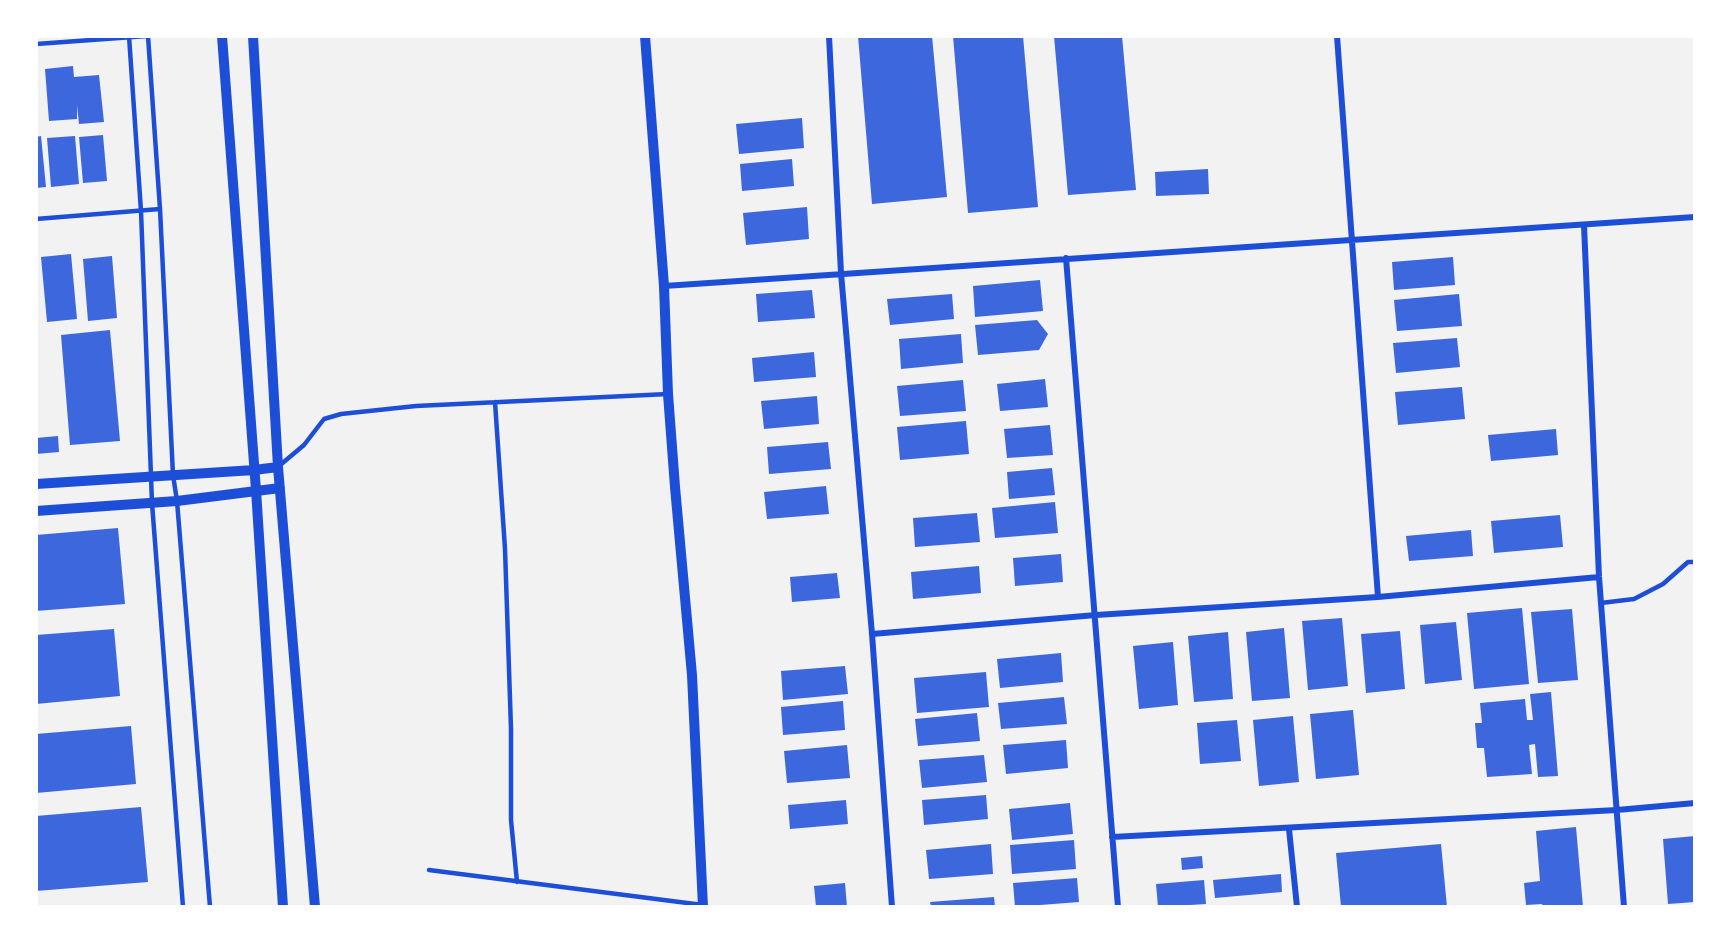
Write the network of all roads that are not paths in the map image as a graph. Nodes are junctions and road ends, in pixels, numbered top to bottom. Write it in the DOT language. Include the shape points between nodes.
graph roads {
  1 [pos="148,36"];
  2 [pos="222,36"];
  3 [pos="253,36"];
  4 [pos="645,36"];
  5 [pos="829,36"];
  6 [pos="1337,36"];
  7 [pos="129,37"];
  8 [pos="36,44"];
  9 [pos="160,209"];
  10 [pos="141,211"];
  11 [pos="1695,217"];
  12 [pos="36,219"];
  13 [pos="1584,225"];
  14 [pos="1353,241"];
  15 [pos="1066,258"];
  16 [pos="842,273"];
  17 [pos="664,286"];
  18 [pos="668,394"];
  19 [pos="495,402"];
  20 [pos="278,466"];
  21 [pos="254,470"];
  22 [pos="173,475"];
  23 [pos="151,476"];
  24 [pos="36,484"];
  25 [pos="280,488"];
  26 [pos="256,490"];
  27 [pos="177,501"];
  28 [pos="152,503"];
  29 [pos="36,511"];
  30 [pos="1695,562"];
  31 [pos="1599,577"];
  32 [pos="1377,597"];
  33 [pos="1601,603"];
  34 [pos="1096,615"];
  35 [pos="872,634"];
  36 [pos="1695,803"];
  37 [pos="1617,810"];
  38 [pos="1289,829"];
  39 [pos="1112,837"];
  40 [pos="429,870"];
  41 [pos="517,882"];
  42 [pos="703,906"];
  43 [pos="183,907"];
  44 [pos="210,907"];
  45 [pos="283,907"];
  46 [pos="315,907"];
  47 [pos="892,907"];
  48 [pos="1118,907"];
  49 [pos="1297,907"];
  50 [pos="1624,907"];
  1 -- 7 [label="lane"];
  1 -- 9 [label="lane"];
  2 -- 21 [label="street"];
  3 -- 20 [label="street"];
  4 -- 17 [label="street"];
  5 -- 16 [label="street"];
  6 -- 14 [label="street"];
  7 -- 8 [label="lane"];
  7 -- 10 [label="lane"];
  9 -- 10 [label="lane"];
  9 -- 22 [label="lane"];
  10 -- 12 [label="lane"];
  10 -- 23 [label="lane"];
  11 -- 13 [label="street"];
  13 -- 14 [label="street"];
  13 -- 31 [label="street"];
  14 -- 15 [label="street"];
  14 -- 32 [label="street"];
  15 -- 16 [label="street"];
  15 -- 34 [label="street"];
  16 -- 17 [label="street"];
  16 -- 35 [label="street"];
  17 -- 18 [label="street"];
  18 -- 19 [label="lane"];
  18 -- 42 [label="street" via="692,675"];
  19 -- 20 [label="lane" via="416,406 327,417 304,445"];
  19 -- 41 [label="lane" via="505,549 511,820"];
  20 -- 21 [label="street"];
  20 -- 25 [label="street"];
  21 -- 22 [label="street"];
  21 -- 26 [label="street"];
  22 -- 23 [label="street"];
  22 -- 27 [label="lane"];
  23 -- 24 [label="street"];
  23 -- 28 [label="lane"];
  25 -- 26 [label="street"];
  25 -- 46 [label="street"];
  26 -- 27 [label="street"];
  26 -- 45 [label="street"];
  27 -- 28 [label="street"];
  27 -- 44 [label="lane"];
  28 -- 29 [label="street"];
  28 -- 43 [label="lane"];
  30 -- 33 [label="lane" via="1688,562 1664,584 1634,599"];
  31 -- 32 [label="street"];
  31 -- 33 [label="street"];
  32 -- 34 [label="street"];
  33 -- 37 [label="street"];
  34 -- 35 [label="street"];
  34 -- 39 [label="street"];
  35 -- 47 [label="street"];
  36 -- 37 [label="street"];
  37 -- 38 [label="street"];
  37 -- 50 [label="street"];
  38 -- 39 [label="street"];
  38 -- 49 [label="street"];
  39 -- 48 [label="street"];
  40 -- 41 [label="lane"];
  41 -- 42 [label="lane"];
}
